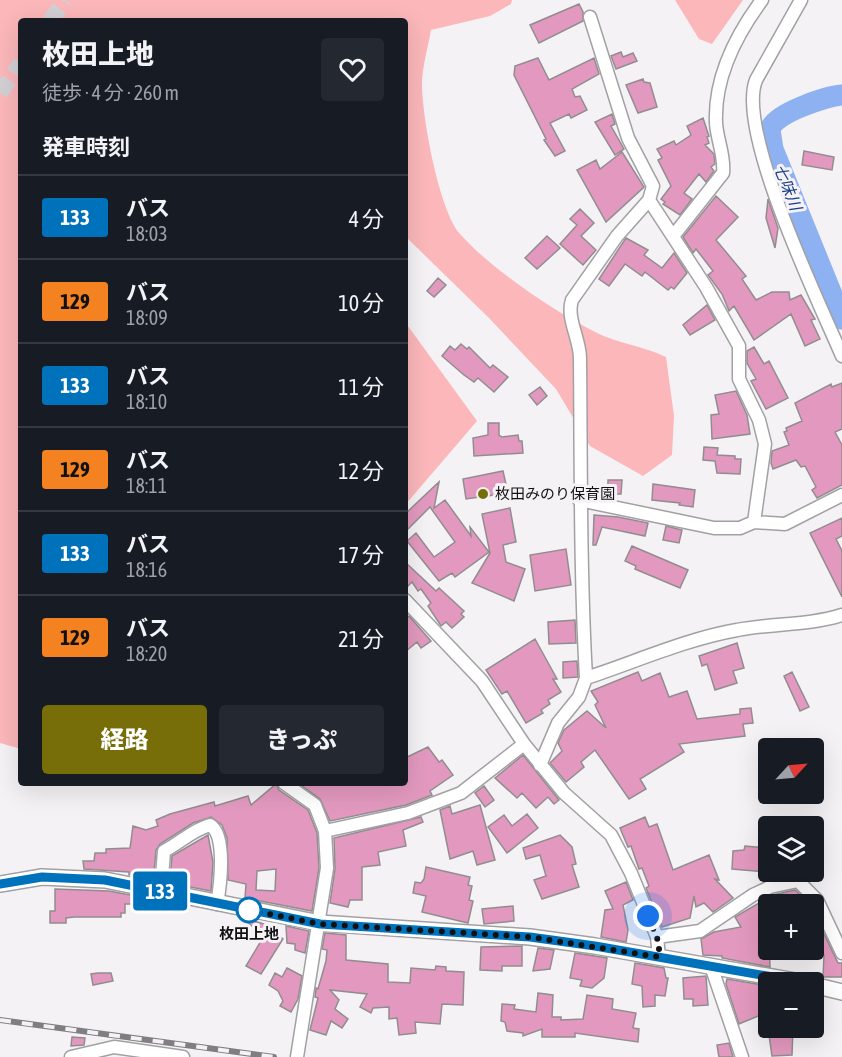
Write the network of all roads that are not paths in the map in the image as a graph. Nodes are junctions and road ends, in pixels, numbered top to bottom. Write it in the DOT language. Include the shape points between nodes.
graph roads {
  1 [pos="762,0"];
  2 [pos="801,0"];
  3 [pos="590,16"];
  4 [pos="649,200"];
  5 [pos="674,235"];
  6 [pos="842,356"];
  7 [pos="842,495"];
  8 [pos="579,500"];
  9 [pos="754,522"];
  10 [pos="408,603"];
  11 [pos="842,615"];
  12 [pos="586,678"];
  13 [pos="524,744"];
  14 [pos="540,765"];
  15 [pos="288,786"];
  16 [pos="325,831"];
  17 [pos="0,884"];
  18 [pos="161,891"];
  19 [pos="217,904"];
  20 [pos="320,924"];
  21 [pos="657,937"];
  22 [pos="842,953"];
  23 [pos="659,957"];
  24 [pos="711,966"];
  25 [pos="758,974"];
  26 [pos="824,988"];
  27 [pos="842,992"];
  28 [pos="71,1057"];
  29 [pos="183,1057"];
  30 [pos="297,1057"];
  31 [pos="742,1057"];
  1 -- 5 [label="street" via="743,28 721,78 716,125 723,173"];
  2 -- 6 [label="street" via="756,80 752,106 760,146 778,199"];
  3 -- 4 [label="street" via="627,138 653,186"];
  4 -- 5 [label="street"];
  4 -- 8 [label="street" via="617,236 570,308 580,353"];
  5 -- 9 [label="street" via="739,346 739,379 759,420 765,444"];
  7 -- 9 [label="street" via="785,524"];
  8 -- 9 [label="street" via="714,528 740,528"];
  8 -- 12 [label="street"];
  10 -- 13 [label="street" via="482,681"];
  11 -- 12 [label="street" via="791,625 738,629"];
  12 -- 14 [label="street" via="579,697 558,723"];
  13 -- 14 [label="street"];
  13 -- 16 [label="street" via="461,793 408,813"];
  14 -- 21 [label="street" via="564,793 611,835"];
  15 -- 16 [label="street" via="315,805"];
  16 -- 20 [label="street" via="327,868"];
  17 -- 18 [label="main road" via="42,877 105,880"];
  18 -- 19 [label="main road"];
  18 -- 19 [label="street" via="164,851 183,842 193,831 210,825 217,835 222,868"];
  19 -- 20 [label="main road"];
  20 -- 23 [label="main road" via="530,937"];
  20 -- 30 [label="street" via="316,929"];
  21 -- 22 [label="street" via="700,931 753,895 798,881 817,900"];
  21 -- 23 [label="street"];
  23 -- 24 [label="main road"];
  24 -- 25 [label="main road"];
  24 -- 31 [label="street"];
  26 -- 27 [label="main road"];
  28 -- 29 [label="street" via="114,1047"];
}
